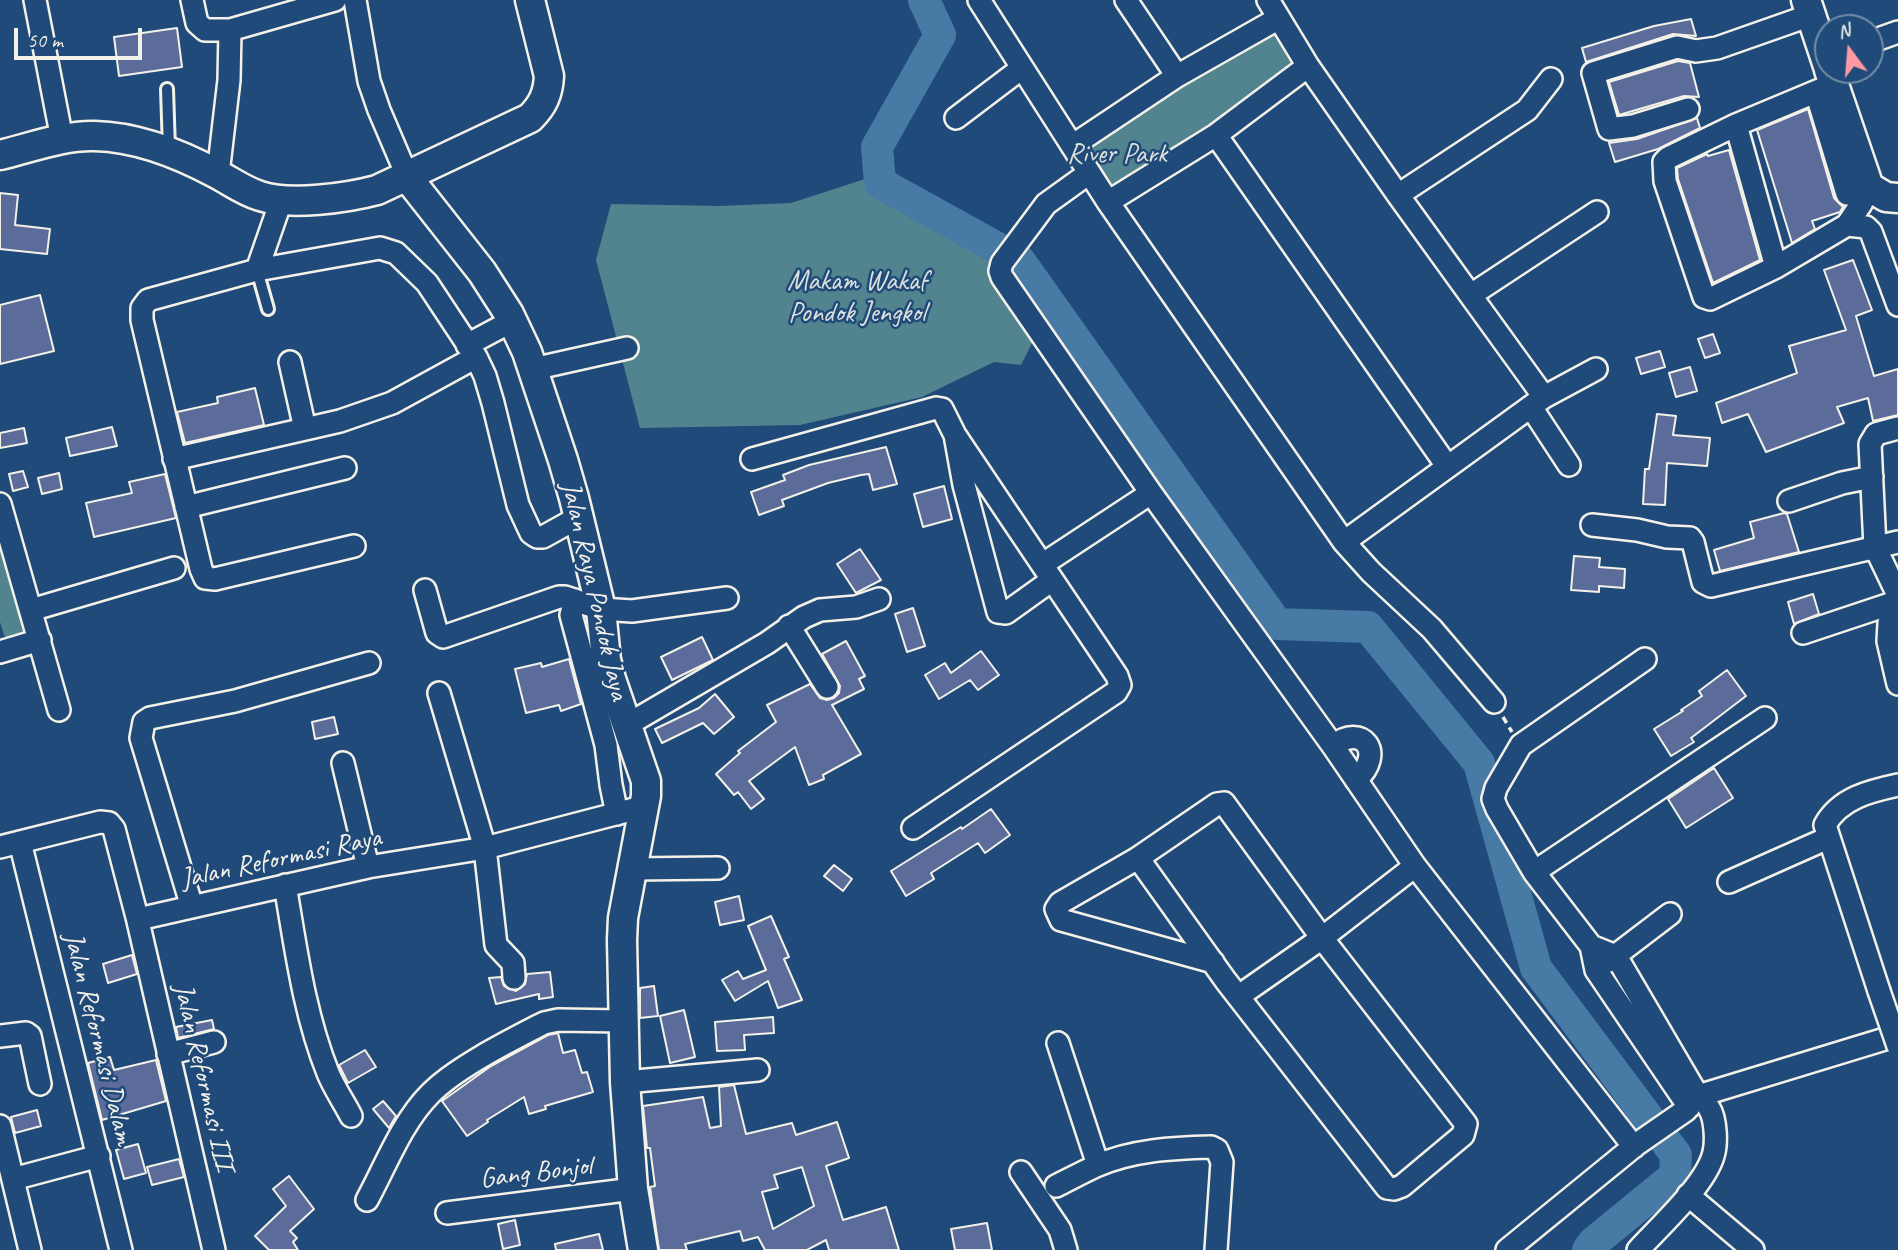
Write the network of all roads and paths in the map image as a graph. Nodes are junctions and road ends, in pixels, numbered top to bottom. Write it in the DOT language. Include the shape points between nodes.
graph roads {
  1 [pos="35,0"];
  2 [pos="192,0"];
  3 [pos="335,0"];
  4 [pos="355,0"];
  5 [pos="530,0"];
  6 [pos="979,0"];
  7 [pos="1126,0"];
  8 [pos="1809,8"];
  9 [pos="1274,9"];
  10 [pos="1814,26"];
  11 [pos="230,30"];
  12 [pos="1308,66"];
  13 [pos="1023,68"];
  14 [pos="1177,76"];
  15 [pos="1551,79"];
  16 [pos="1814,80"];
  17 [pos="1830,84"];
  18 [pos="167,89"];
  19 [pos="1688,109"];
  20 [pos="956,118"];
  21 [pos="1736,125"];
  22 [pos="1216,135"];
  23 [pos="62,139"];
  24 [pos="1072,146"];
  25 [pos="169,151"];
  26 [pos="0,155"];
  27 [pos="1089,173"];
  28 [pos="218,174"];
  29 [pos="408,178"];
  30 [pos="1858,191"];
  31 [pos="1398,195"];
  32 [pos="1898,198"];
  33 [pos="1108,202"];
  34 [pos="1597,212"];
  35 [pos="276,213"];
  36 [pos="1847,225"];
  37 [pos="1776,267"];
  38 [pos="257,270"];
  39 [pos="1471,295"];
  40 [pos="1898,305"];
  41 [pos="268,309"];
  42 [pos="512,321"];
  43 [pos="627,348"];
  44 [pos="471,351"];
  45 [pos="290,362"];
  46 [pos="533,369"];
  47 [pos="1596,369"];
  48 [pos="1537,402"];
  49 [pos="1898,428"];
  50 [pos="305,429"];
  51 [pos="955,435"];
  52 [pos="174,459"];
  53 [pos="752,460"];
  54 [pos="1569,465"];
  55 [pos="1447,466"];
  56 [pos="345,468"];
  57 [pos="1872,477"];
  58 [pos="1151,493"];
  59 [pos="1789,501"];
  60 [pos="0,504"];
  61 [pos="186,507"];
  62 [pos="579,517"];
  63 [pos="1591,525"];
  64 [pos="1344,542"];
  65 [pos="1898,542"];
  66 [pos="354,546"];
  67 [pos="1875,547"];
  68 [pos="174,568"];
  69 [pos="1047,572"];
  70 [pos="425,590"];
  71 [pos="727,598"];
  72 [pos="879,599"];
  73 [pos="1896,602"];
  74 [pos="588,605"];
  75 [pos="32,610"];
  76 [pos="789,626"];
  77 [pos="1803,633"];
  78 [pos="40,640"];
  79 [pos="0,652"];
  80 [pos="1645,659"];
  81 [pos="369,663"];
  82 [pos="1898,684"];
  83 [pos="827,687"];
  84 [pos="439,693"];
  85 [pos="1494,702"];
  86 [pos="60,710"];
  87 [pos="1765,718"];
  88 [pos="627,725"];
  89 [pos="1521,745"];
  90 [pos="1333,746"];
  91 [pos="343,763"];
  92 [pos="1356,780"];
  93 [pos="1898,785"];
  94 [pos="635,806"];
  95 [pos="913,828"];
  96 [pos="1828,838"];
  97 [pos="10,845"];
  98 [pos="485,848"];
  99 [pos="1138,858"];
  100 [pos="1415,866"];
  101 [pos="368,867"];
  102 [pos="718,868"];
  103 [pos="632,869"];
  104 [pos="1534,872"];
  105 [pos="1730,882"];
  106 [pos="285,885"];
  107 [pos="192,907"];
  108 [pos="1670,914"];
  109 [pos="137,917"];
  110 [pos="1322,938"];
  111 [pos="1591,946"];
  112 [pos="1616,956"];
  113 [pos="1213,962"];
  114 [pos="1597,970"];
  115 [pos="514,978"];
  116 [pos="1239,996"];
  117 [pos="624,1021"];
  118 [pos="1898,1035"];
  119 [pos="0,1036"];
  120 [pos="214,1042"];
  121 [pos="1058,1042"];
  122 [pos="1898,1047"];
  123 [pos="168,1054"];
  124 [pos="758,1070"];
  125 [pos="625,1082"];
  126 [pos="40,1084"];
  127 [pos="1691,1105"];
  128 [pos="351,1116"];
  129 [pos="0,1126"];
  130 [pos="1635,1145"];
  131 [pos="99,1156"];
  132 [pos="1098,1165"];
  133 [pos="1021,1172"];
  134 [pos="13,1179"];
  135 [pos="1056,1186"];
  136 [pos="633,1189"];
  137 [pos="1688,1195"];
  138 [pos="367,1200"];
  139 [pos="447,1213"];
  140 [pos="30,1250"];
  141 [pos="121,1250"];
  142 [pos="214,1250"];
  143 [pos="643,1250"];
  144 [pos="1066,1250"];
  145 [pos="1216,1250"];
  146 [pos="1507,1250"];
  147 [pos="1638,1250"];
  148 [pos="1754,1250"];
  1 -- 23 [label="street"];
  2 -- 11 [label="street" via="197,23 205,30"];
  3 -- 11 [label="street"];
  4 -- 29 [label="street" via="369,81"];
  5 -- 29 [label="main road" via="549,76 540,109"];
  6 -- 13 [label="street"];
  7 -- 14 [label="street"];
  8 -- 10 [label="main road"];
  8 -- 19 [label="street" via="1717,48 1696,51 1677,47 1593,73 1609,129"];
  9 -- 12 [label="street"];
  9 -- 14 [label="street"];
  11 -- 28 [label="street"];
  12 -- 22 [label="street"];
  12 -- 31 [label="street"];
  13 -- 20 [label="street"];
  13 -- 24 [label="street"];
  14 -- 24 [label="street"];
  15 -- 31 [label="street" via="1527,110"];
  16 -- 21 [label="street"];
  17 -- 30 [label="main road"];
  18 -- 25 [label="lane"];
  21 -- 37 [label="street"];
  21 -- 37 [label="street" via="1668,158 1665,181 1707,299"];
  22 -- 33 [label="street"];
  22 -- 55 [label="street"];
  23 -- 25 [label="main road" via="95,136"];
  23 -- 26 [label="main road"];
  24 -- 27 [label="street"];
  25 -- 28 [label="main road"];
  27 -- 33 [label="street"];
  27 -- 58 [label="street" via="1046,204 1000,271"];
  28 -- 35 [label="main road"];
  29 -- 35 [label="main road" via="377,191"];
  29 -- 42 [label="main road, Jalan Raya Pondok Jaya" via="482,272"];
  30 -- 32 [label="main road"];
  30 -- 36 [label="street" via="1861,204"];
  31 -- 39 [label="street"];
  33 -- 64 [label="street"];
  34 -- 39 [label="street"];
  35 -- 38 [label="street"];
  36 -- 37 [label="street"];
  36 -- 40 [label="street" via="1871,232"];
  38 -- 41 [label="lane"];
  38 -- 44 [label="street" via="380,248 396,253 427,283"];
  38 -- 52 [label="street" via="148,300 142,308"];
  39 -- 48 [label="street"];
  42 -- 44 [label="street"];
  42 -- 46 [label="main road, Jalan Raya Pondok Jaya"];
  43 -- 46 [label="street"];
  44 -- 50 [label="street" via="392,403"];
  44 -- 62 [label="street" via="485,376 518,505 531,533 544,537"];
  45 -- 50 [label="street"];
  46 -- 62 [label="main road, Jalan Raya Pondok Jaya"];
  47 -- 48 [label="street"];
  48 -- 54 [label="street"];
  48 -- 55 [label="street"];
  49 -- 57 [label="street" via="1871,439"];
  50 -- 52 [label="street"];
  51 -- 53 [label="street" via="946,414 936,408"];
  51 -- 69 [label="street"];
  51 -- 69 [label="street" via="998,612 1006,613"];
  52 -- 61 [label="street"];
  55 -- 64 [label="street"];
  56 -- 61 [label="street"];
  57 -- 59 [label="street"];
  57 -- 67 [label="street"];
  58 -- 69 [label="street"];
  58 -- 90 [label="street"];
  60 -- 75 [label="street"];
  61 -- 66 [label="street" via="205,578"];
  62 -- 74 [label="main road, Jalan Raya Pondok Jaya"];
  63 -- 67 [label="street" via="1693,542 1703,582 1711,586"];
  64 -- 85 [label="street" via="1433,629"];
  65 -- 67 [label="street"];
  67 -- 73 [label="street" via="1897,593"];
  68 -- 75 [label="street"];
  69 -- 95 [label="street" via="1120,685"];
  70 -- 74 [label="street" via="443,637 559,597"];
  71 -- 74 [label="street" via="632,611"];
  72 -- 76 [label="street" via="856,607 820,610"];
  73 -- 77 [label="street"];
  73 -- 82 [label="street" via="1888,641"];
  74 -- 88 [label="main road, Jalan Raya Pondok Jaya"];
  74 -- 94 [label="street" via="571,615 606,746"];
  75 -- 78 [label="street"];
  76 -- 83 [label="street"];
  76 -- 88 [label="street"];
  78 -- 79 [label="street"];
  78 -- 86 [label="street"];
  80 -- 89 [label="street"];
  81 -- 107 [label="street" via="144,722 141,738"];
  84 -- 98 [label="street"];
  85 -- 89 [label="path"];
  87 -- 104 [label="street"];
  88 -- 94 [label="main road, Jalan Raya Pondok Jaya" via="646,781"];
  89 -- 104 [label="street" via="1493,799"];
  90 -- 92 [label="street"];
  90 -- 92 [label="street" via="1352,737 1369,746 1368,766"];
  91 -- 101 [label="street"];
  92 -- 100 [label="street"];
  93 -- 96 [label="street" via="1867,792 1839,808 1825,825"];
  94 -- 98 [label="street, Jalan Reformasi Raya"];
  94 -- 103 [label="main road, Jalan Raya Pondok Jaya"];
  96 -- 105 [label="street"];
  96 -- 122 [label="street, bridge"];
  97 -- 109 [label="street" via="109,823"];
  97 -- 131 [label="street, Jalan Reformasi Dalam"];
  98 -- 101 [label="street, Jalan Reformasi Raya"];
  98 -- 115 [label="street" via="496,945 513,963"];
  99 -- 110 [label="street" via="1224,803"];
  99 -- 113 [label="street"];
  99 -- 113 [label="street" via="1060,903 1056,909 1060,920"];
  100 -- 110 [label="street"];
  100 -- 130 [label="street"];
  101 -- 106 [label="street, Jalan Reformasi Raya"];
  102 -- 103 [label="street"];
  103 -- 117 [label="main road, Jalan Raya Pondok Jaya" via="623,918"];
  104 -- 111 [label="street"];
  106 -- 107 [label="street, Jalan Reformasi Raya"];
  106 -- 128 [label="street" via="315,1037"];
  107 -- 109 [label="street, Jalan Reformasi Raya"];
  108 -- 112 [label="street"];
  109 -- 123 [label="street, Jalan Reformasi III"];
  110 -- 116 [label="street"];
  110 -- 116 [label="street" via="1466,1124 1463,1135 1402,1186 1387,1188"];
  111 -- 112 [label="street"];
  111 -- 114 [label="street"];
  112 -- 114 [label="street"];
  112 -- 127 [label="street"];
  113 -- 116 [label="street"];
  114 -- 127 [label="street"];
  117 -- 125 [label="main road, Jalan Raya Pondok Jaya"];
  117 -- 138 [label="street" via="544,1023 446,1078 411,1118"];
  118 -- 127 [label="street"];
  119 -- 126 [label="street" via="28,1034"];
  120 -- 123 [label="street"];
  121 -- 132 [label="street"];
  123 -- 142 [label="street, Jalan Reformasi III"];
  124 -- 125 [label="street"];
  125 -- 136 [label="main road, Jalan Raya Pondok Jaya"];
  127 -- 130 [label="street"];
  127 -- 137 [label="street" via="1709,1108 1715,1151"];
  129 -- 134 [label="street"];
  130 -- 146 [label="street"];
  131 -- 134 [label="street"];
  131 -- 141 [label="street, Jalan Reformasi Dalam"];
  132 -- 135 [label="street"];
  132 -- 145 [label="street" via="1161,1149 1217,1150 1222,1161"];
  133 -- 144 [label="street" via="1060,1230"];
  134 -- 140 [label="street"];
  136 -- 139 [label="street, Gang Bonjol"];
  136 -- 143 [label="main road, Jalan Raya Pondok Jaya"];
  137 -- 147 [label="street"];
  137 -- 148 [label="street"];
}
